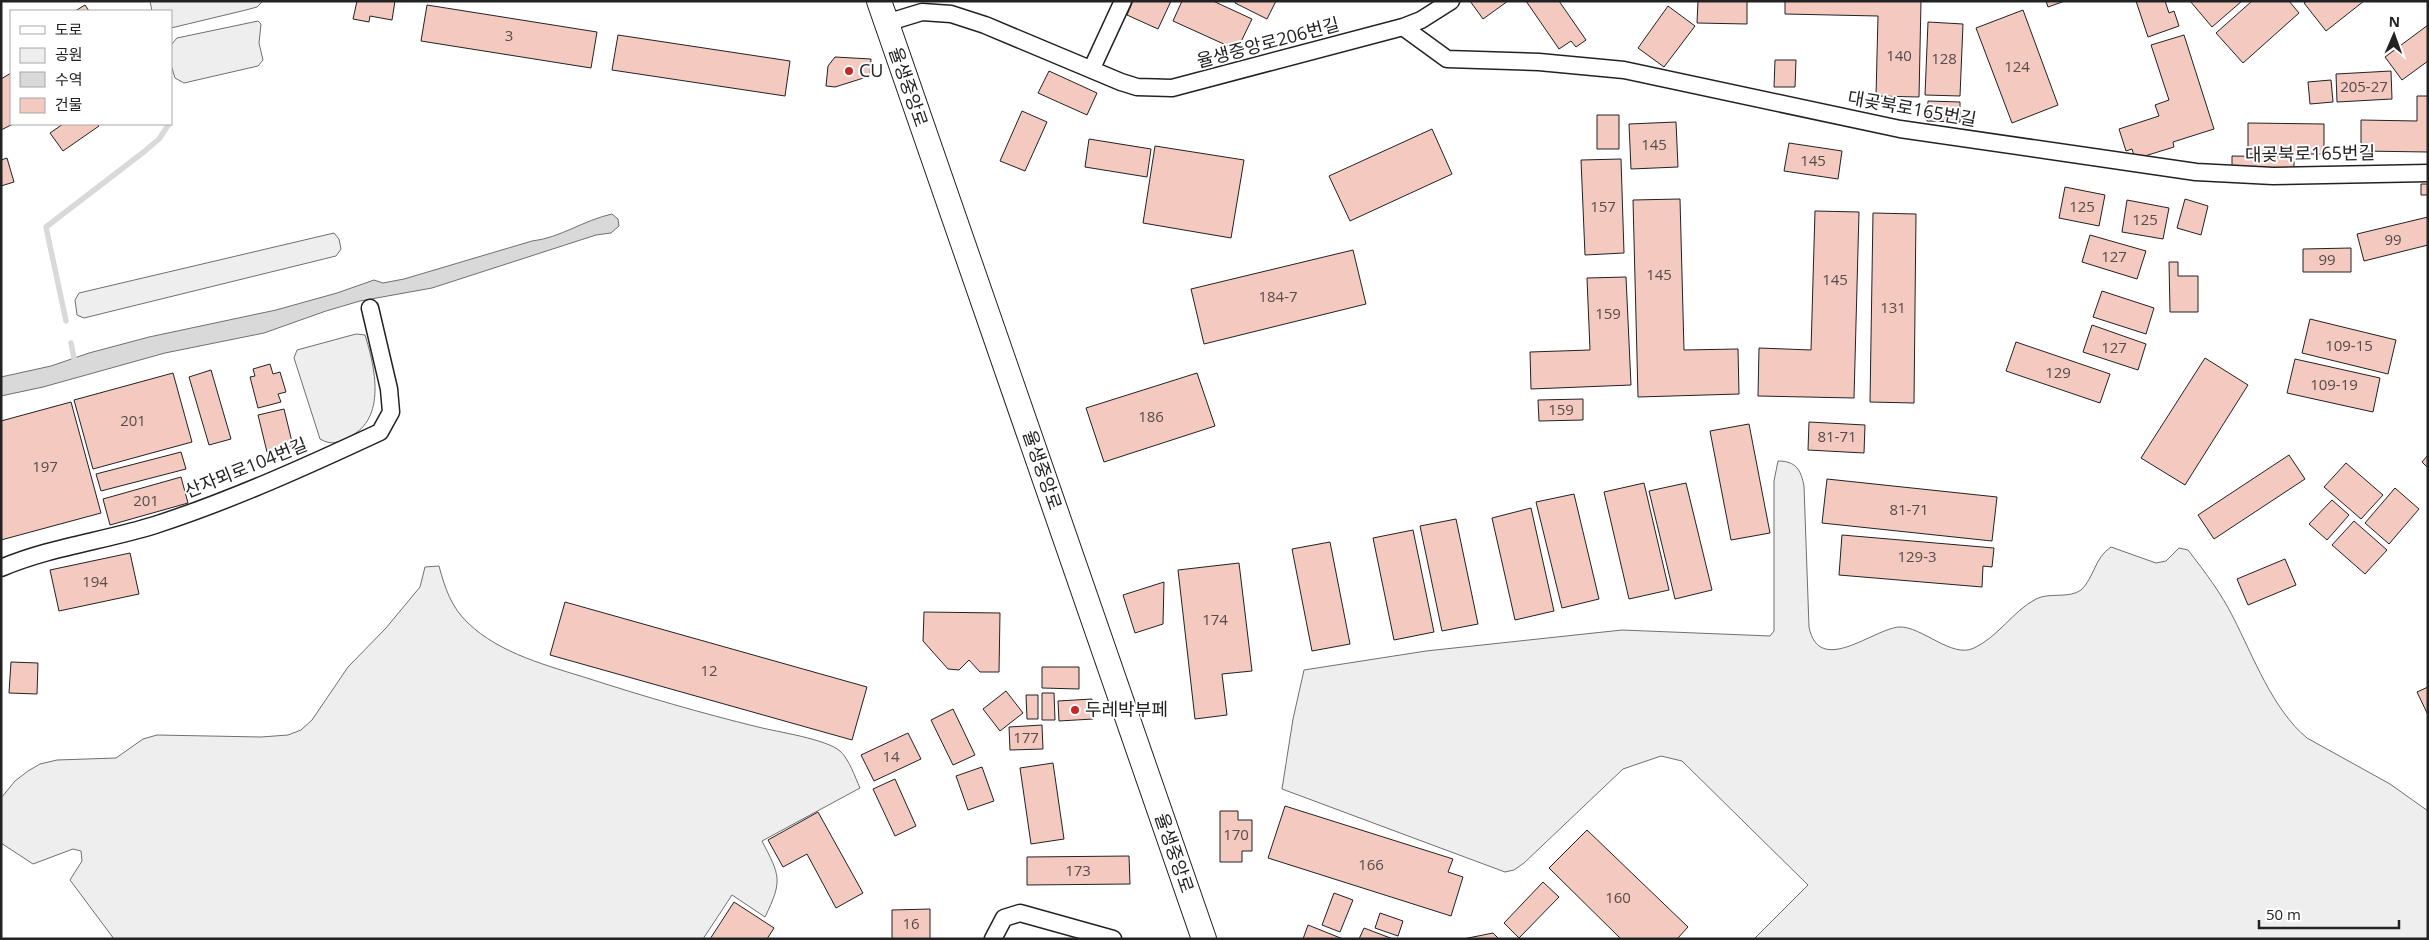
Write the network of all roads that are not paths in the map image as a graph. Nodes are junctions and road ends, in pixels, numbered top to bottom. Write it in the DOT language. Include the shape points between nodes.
graph roads {
  1 [pos="1123,1"];
  2 [pos="1451,1"];
  3 [pos="882,12"];
  4 [pos="1403,27"];
  5 [pos="1092,68"];
  6 [pos="2428,173"];
  7 [pos="370,308"];
  8 [pos="1,568"];
  9 [pos="993,939"];
  10 [pos="1113,939"];
  11 [pos="1204,939"];
  1 -- 5 [label="street"];
  2 -- 4 [label="street, 율생중앙로206번길"];
  3 -- 5 [label="street, 율생중앙로206번길" via="951,14"];
  3 -- 11 [label="street, 율생중앙로"];
  4 -- 5 [label="street, 율생중앙로206번길" via="1172,88 1137,87"];
  4 -- 6 [label="street, 대곶북로165번길" via="1447,59 1539,62 1624,70 1900,129 2186,170 2273,176"];
  7 -- 8 [label="street, 산자뫼로104번길" via="389,389 391,412 380,432 208,506"];
  9 -- 10 [label="street" via="1004,918 1020,913"];
}
